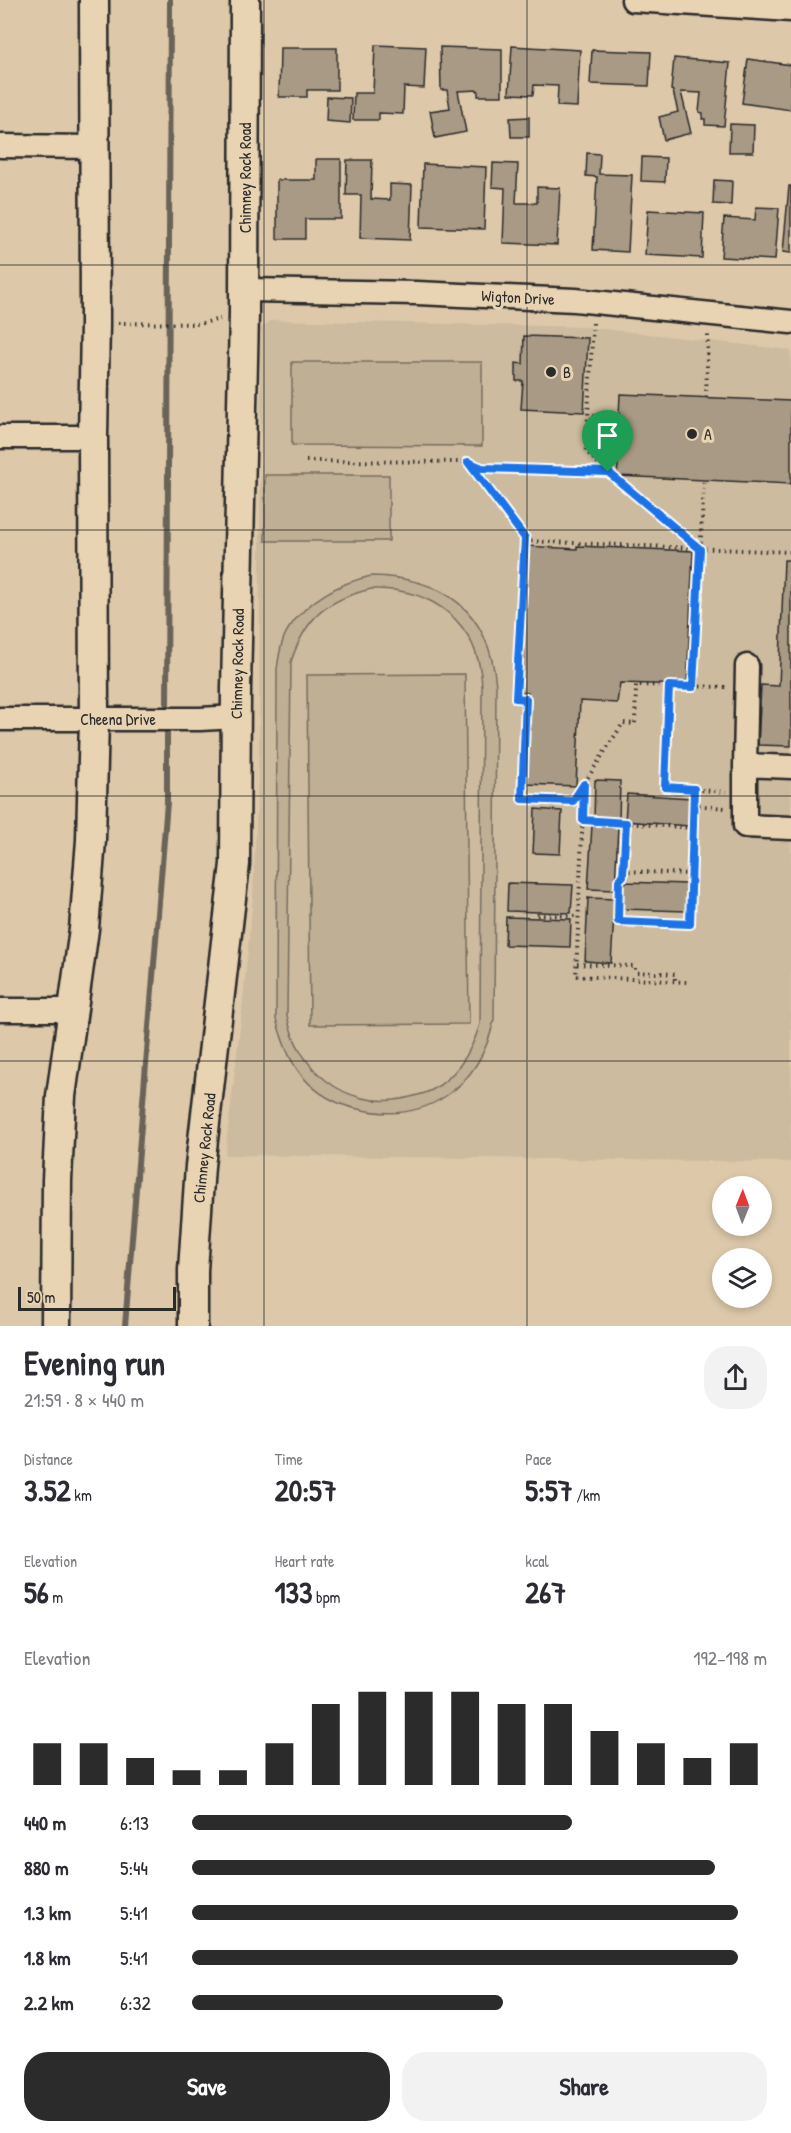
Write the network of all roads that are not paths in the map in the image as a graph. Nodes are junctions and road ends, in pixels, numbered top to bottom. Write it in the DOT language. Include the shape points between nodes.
graph roads {
  1 [pos="94,0"];
  2 [pos="245,0"];
  3 [pos="633,0"];
  4 [pos="791,10"];
  5 [pos="0,146"];
  6 [pos="94,147"];
  7 [pos="244,290"];
  8 [pos="791,322"];
  9 [pos="0,437"];
  10 [pos="93,437"];
  11 [pos="747,666"];
  12 [pos="236,717"];
  13 [pos="0,719"];
  14 [pos="94,719"];
  15 [pos="745,765"];
  16 [pos="791,767"];
  17 [pos="791,828"];
  18 [pos="0,1010"];
  19 [pos="74,1010"];
  20 [pos="56,1326"];
  21 [pos="193,1326"];
  1 -- 6 [label="main road"];
  2 -- 7 [label="main road, Chimney Rock Road"];
  3 -- 4 [label="street"];
  5 -- 6 [label="street"];
  6 -- 10 [label="main road"];
  7 -- 8 [label="street, Wigton Drive" via="417,292 594,302"];
  7 -- 12 [label="main road, Chimney Rock Road"];
  9 -- 10 [label="street"];
  10 -- 14 [label="main road"];
  11 -- 15 [label="street"];
  12 -- 14 [label="street, Cheena Drive"];
  12 -- 21 [label="main road, Chimney Rock Road" via="235,864 200,1166"];
  13 -- 14 [label="street, Cheena Drive"];
  14 -- 19 [label="main road" via="91,840"];
  15 -- 16 [label="street"];
  15 -- 17 [label="street" via="745,810"];
  18 -- 19 [label="street"];
  19 -- 20 [label="main road" via="61,1108"];
}
